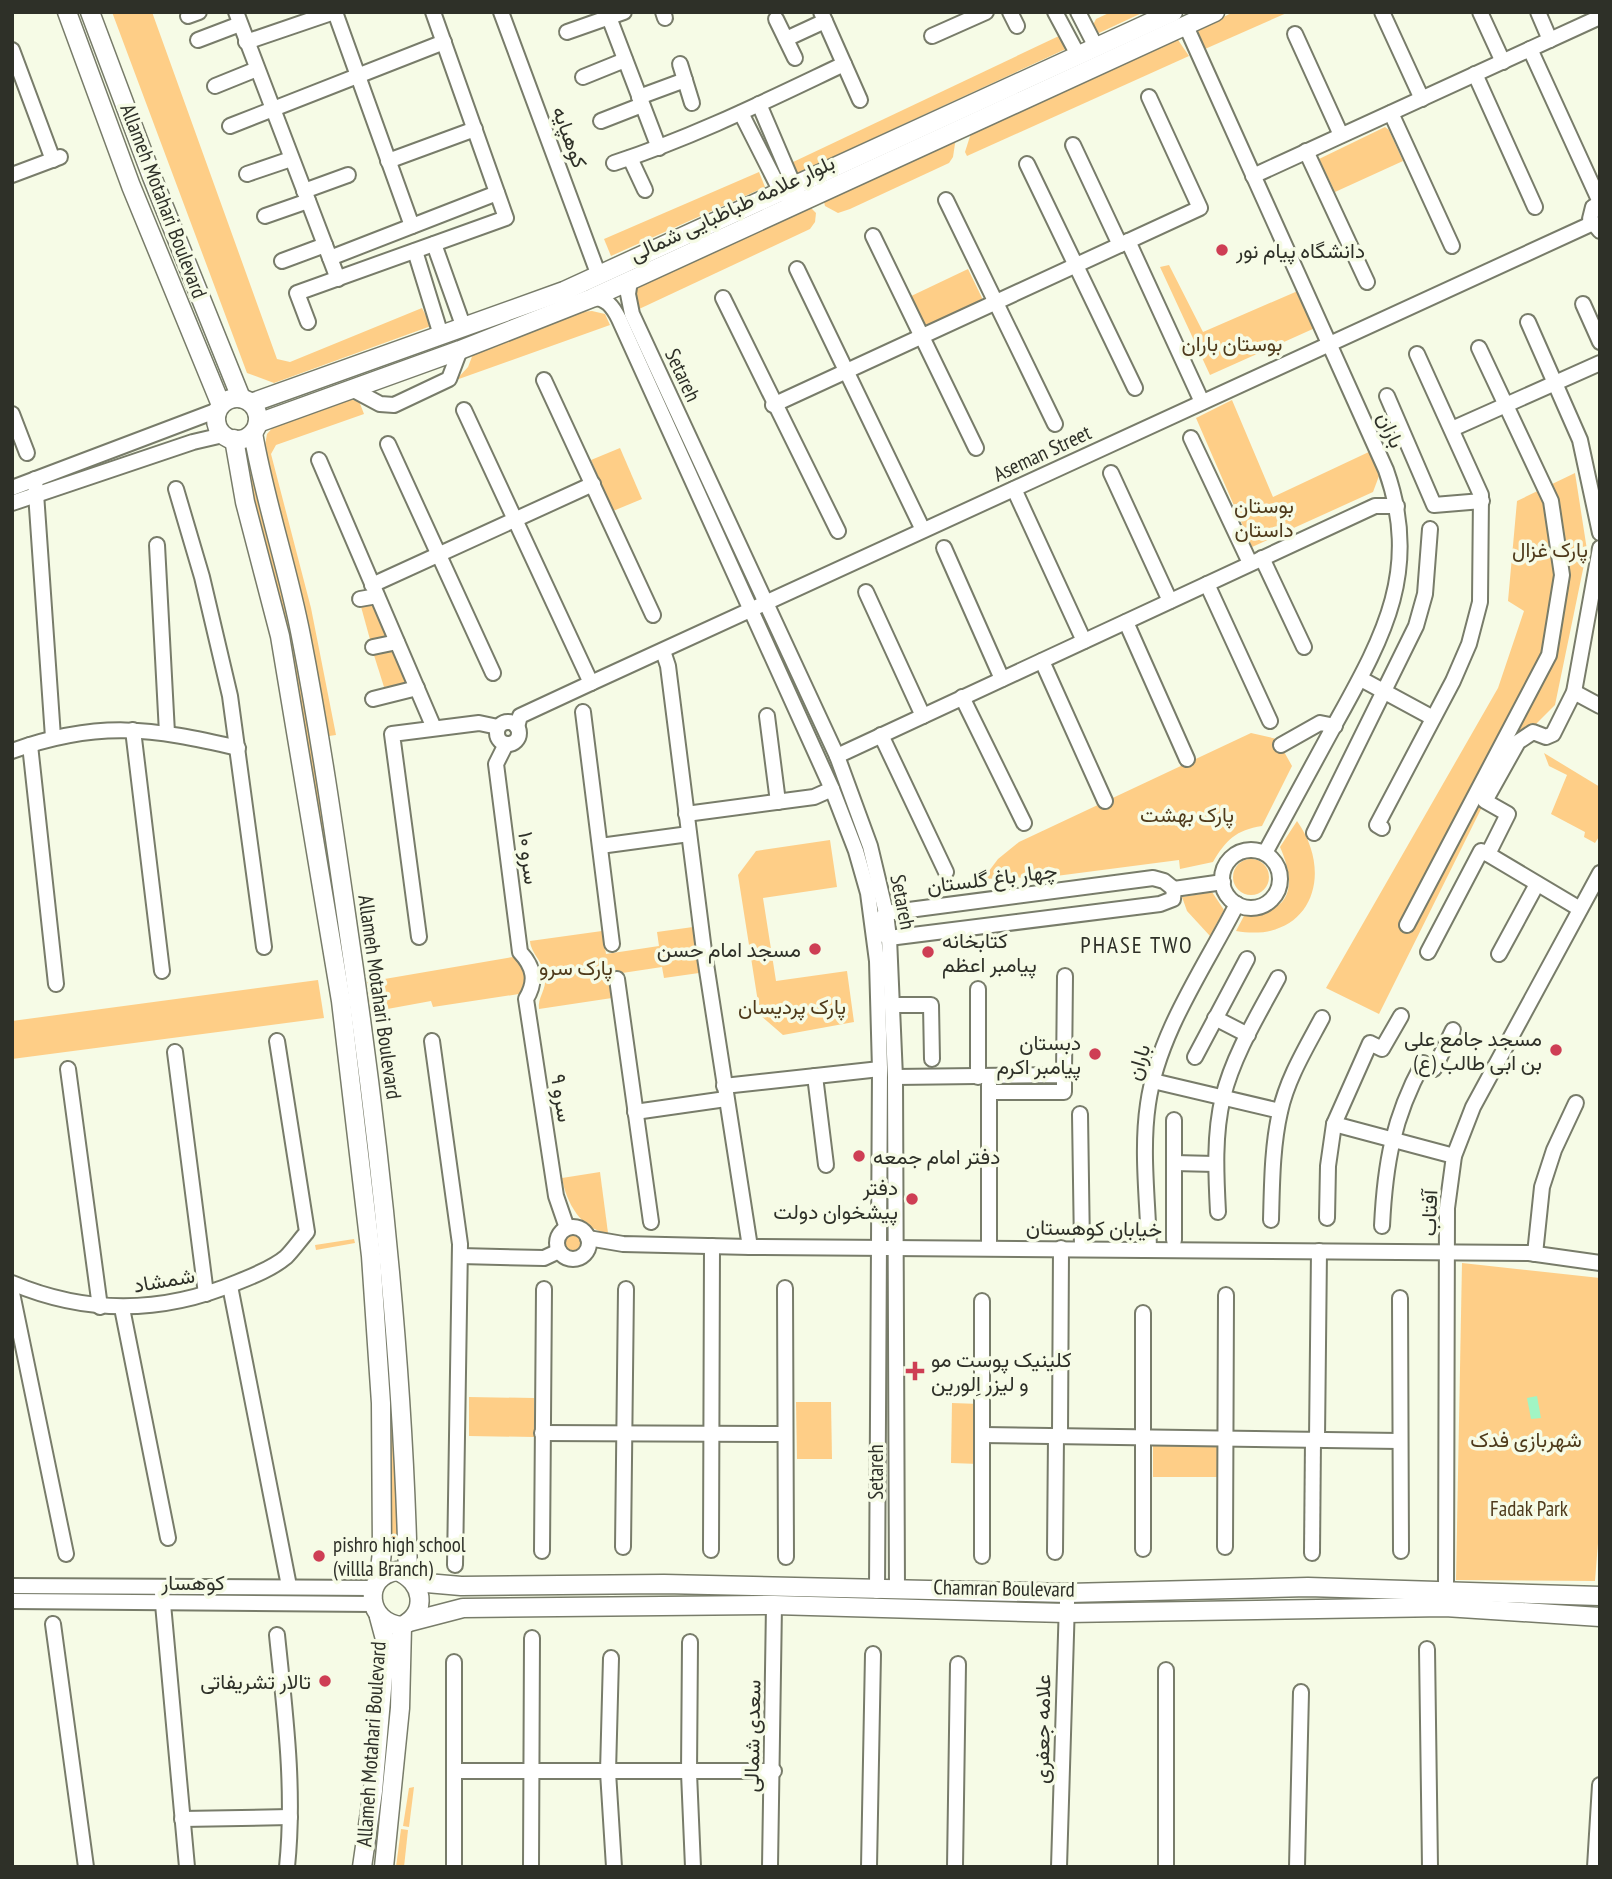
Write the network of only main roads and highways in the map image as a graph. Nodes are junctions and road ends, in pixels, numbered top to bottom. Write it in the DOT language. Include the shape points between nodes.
graph roads {
  1 [pos="67,12"];
  2 [pos="90,12"];
  3 [pos="1173,12"];
  4 [pos="1215,12"];
  5 [pos="792,193"];
  6 [pos="246,400"];
  7 [pos="219,408"];
  8 [pos="255,428"];
  9 [pos="228,437"];
  10 [pos="411,1578"];
  11 [pos="461,1586"];
  12 [pos="1600,1595"];
  13 [pos="376,1597"];
  14 [pos="463,1608"];
  15 [pos="1600,1617"];
  16 [pos="406,1624"];
  17 [pos="362,1867"];
  18 [pos="384,1867"];
  1 -- 7 [label="main road, Allameh Motahari Boulevard"];
  2 -- 6 [label="main road, Allameh Motahari Boulevard" via="152,177"];
  3 -- 5 [label="main road, بلوار علامه طباطبایی شمالی"];
  4 -- 5 [label="main road, بلوار علامه طباطبایی شمالی"];
  5 -- 6 [label="main road, بلوار علامه طباطبایی شمالی" via="464,328"];
  5 -- 8 [label="main road, بلوار علامه طباطبایی شمالی" via="592,298"];
  6 -- 7 [label="main road" via="230,399"];
  6 -- 8 [label="main road" via="257,412"];
  7 -- 9 [label="main road" via="217,426"];
  8 -- 9 [label="main road"];
  8 -- 10 [label="main road, Allameh Motahari Boulevard" via="264,495 300,634 327,781 359,999 391,1257"];
  9 -- 13 [label="main road, Allameh Motahari Boulevard" via="280,636 341,1001 372,1256 381,1403"];
  10 -- 11 [label="main road, Chamran Boulevard"];
  10 -- 13 [label="main road" via="397,1571 386,1572"];
  10 -- 16 [label="main road" via="420,1598 416,1614"];
  11 -- 12 [label="main road, Chamran Boulevard" via="664,1584 1068,1593 1308,1587"];
  11 -- 14 [label="main road" via="453,1598"];
  13 -- 16 [label="main road" via="387,1623"];
  13 -- 17 [label="main road, Allameh Motahari Boulevard" via="386,1643"];
  14 -- 15 [label="main road, Chamran Boulevard" via="774,1605 1066,1613 1445,1607"];
  14 -- 16 [label="main road, Chamran Boulevard"];
  16 -- 18 [label="main road, Allameh Motahari Boulevard"];
}
